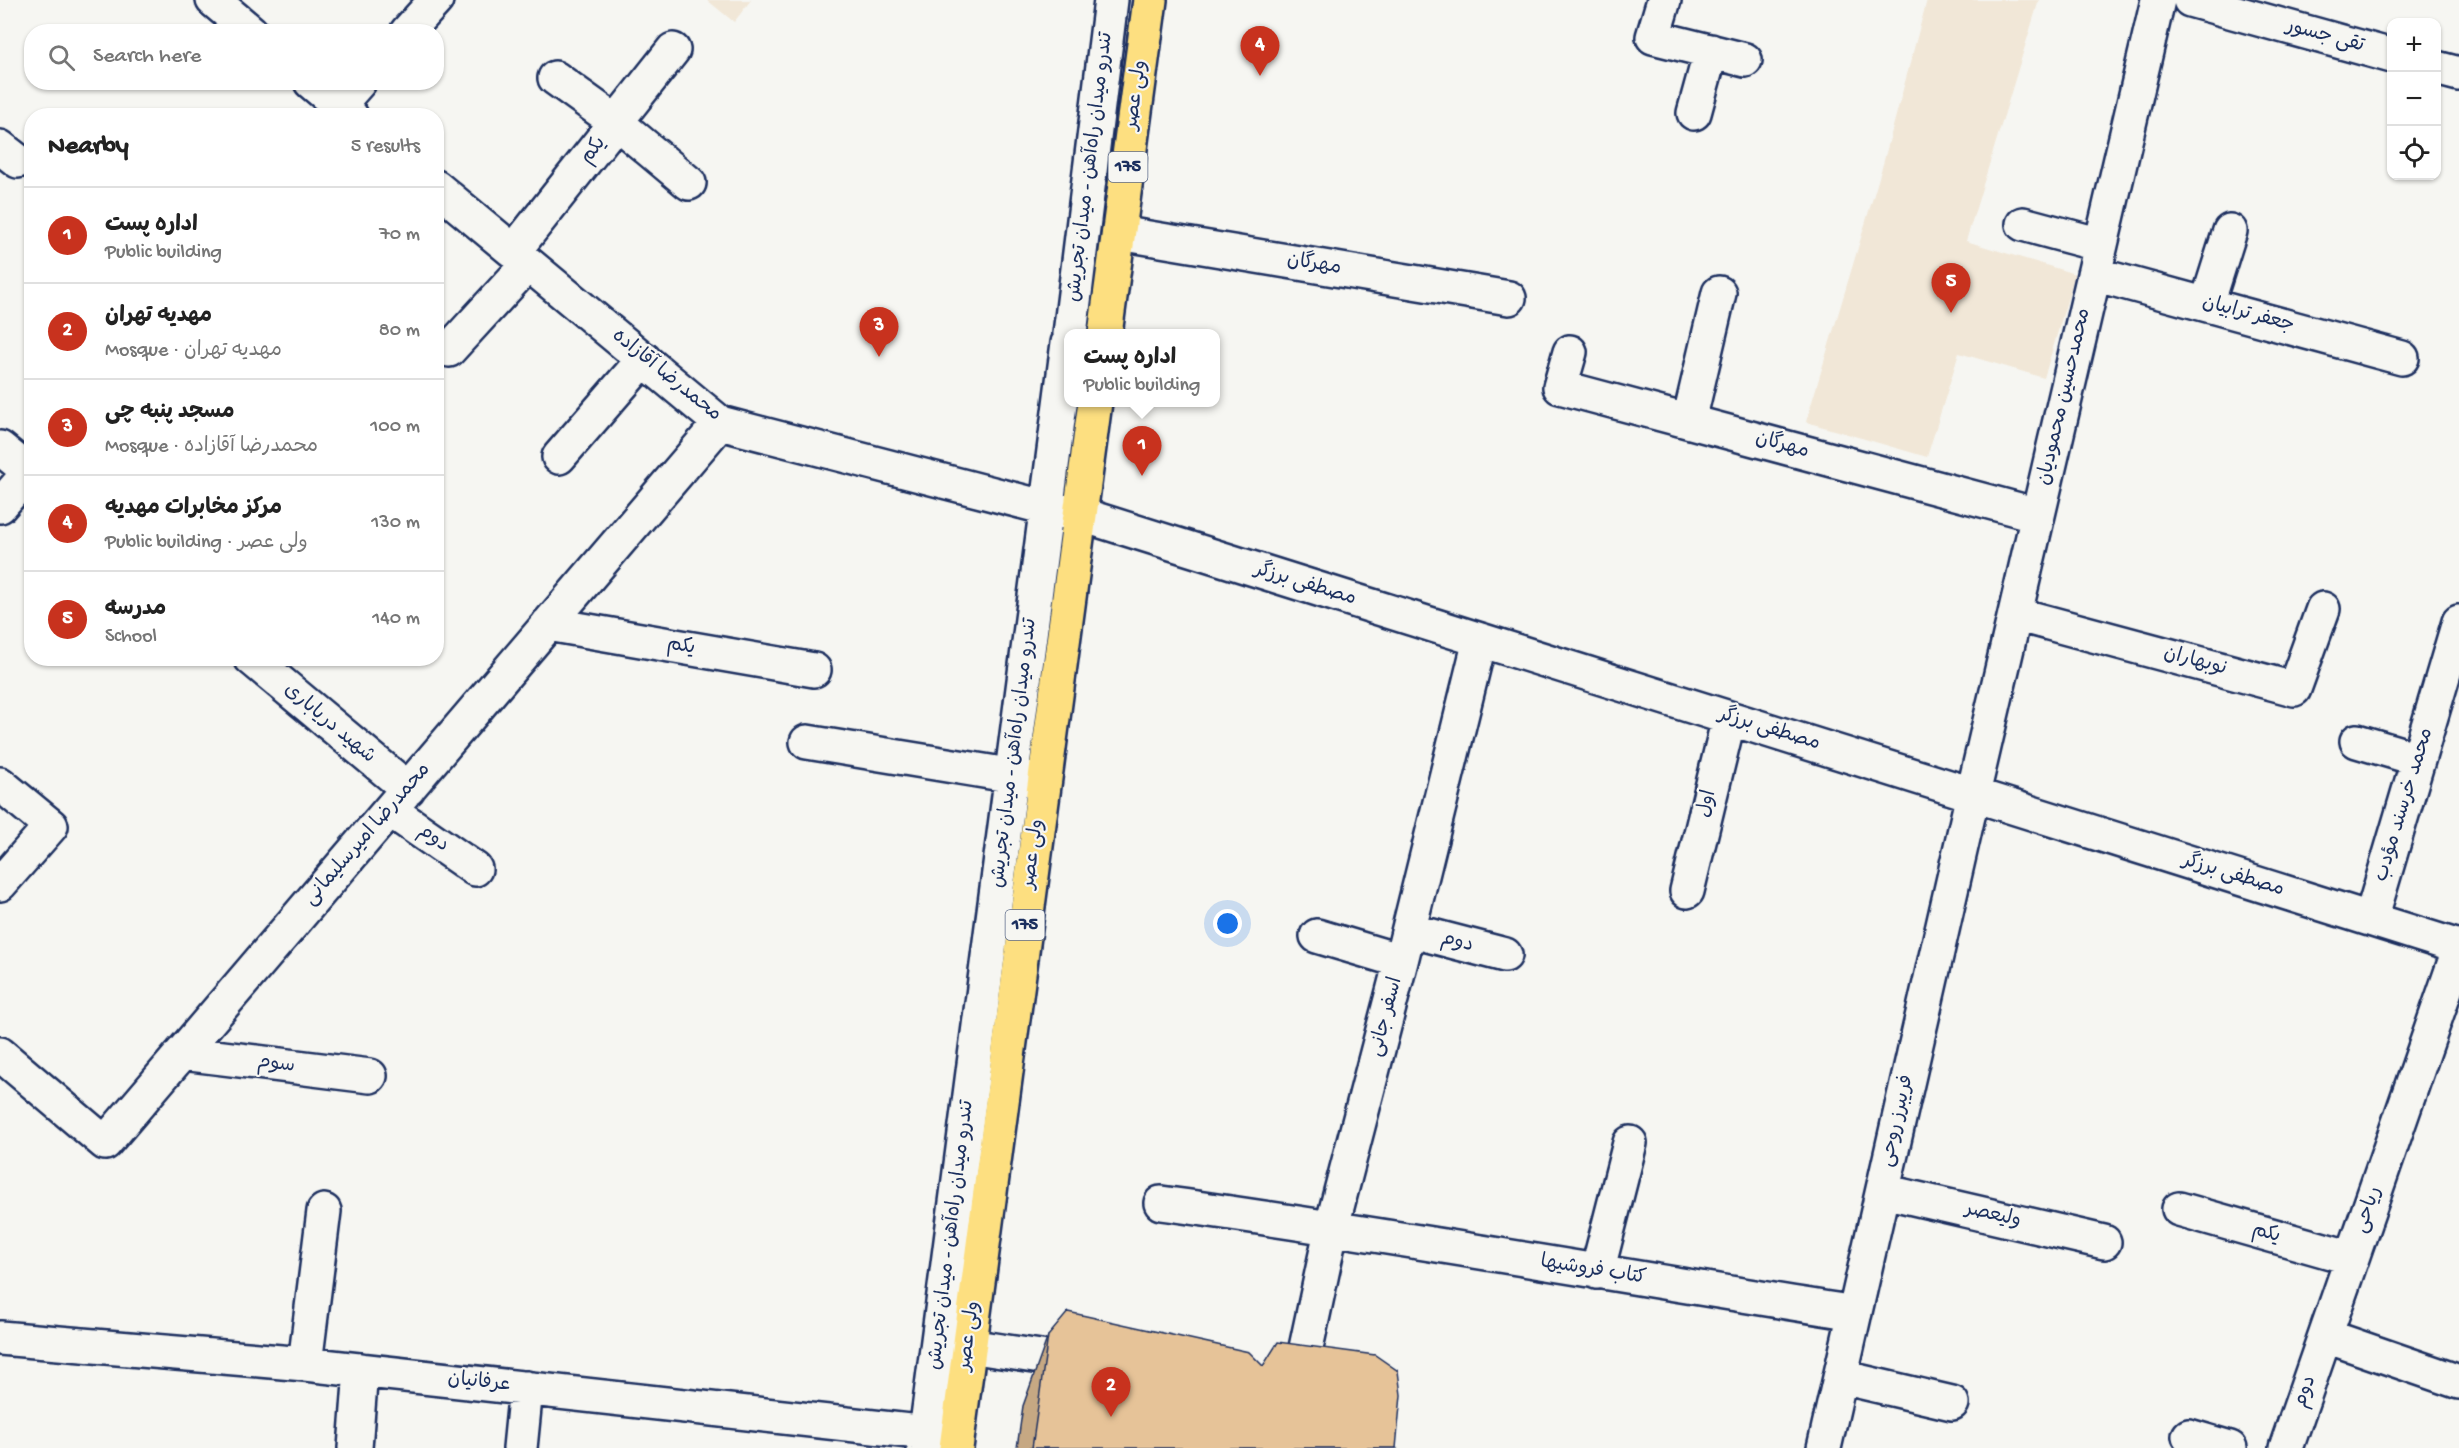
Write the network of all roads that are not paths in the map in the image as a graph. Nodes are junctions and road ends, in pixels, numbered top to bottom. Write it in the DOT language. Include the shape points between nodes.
graph roads {
  1 [pos="436,0"];
  2 [pos="1111,0"];
  3 [pos="1150,0"];
  4 [pos="1664,0"];
  5 [pos="2158,0"];
  6 [pos="2190,0"];
  7 [pos="218,2"];
  8 [pos="242,24"];
  9 [pos="414,24"];
  10 [pos="673,50"];
  11 [pos="1711,51"];
  12 [pos="2387,55"];
  13 [pos="1745,60"];
  14 [pos="2441,69"];
  15 [pos="2459,74"];
  16 [pos="555,78"];
  17 [pos="323,90"];
  18 [pos="344,105"];
  19 [pos="1694,113"];
  20 [pos="616,122"];
  21 [pos="689,183"];
  22 [pos="444,194"];
  23 [pos="2023,224"];
  24 [pos="2230,231"];
  25 [pos="1119,233"];
  26 [pos="521,257"];
  27 [pos="2098,260"];
  28 [pos="1719,293"];
  29 [pos="1509,298"];
  30 [pos="2207,304"];
  31 [pos="1070,329"];
  32 [pos="1106,329"];
  33 [pos="448,350"];
  34 [pos="1570,352"];
  35 [pos="2402,358"];
  36 [pos="644,359"];
  37 [pos="1064,374"];
  38 [pos="1094,407"];
  39 [pos="1689,421"];
  40 [pos="720,423"];
  41 [pos="0,448"];
  42 [pos="559,457"];
  43 [pos="24,467"];
  44 [pos="24,480"];
  45 [pos="0,506"];
  46 [pos="1047,508"];
  47 [pos="1079,514"];
  48 [pos="2038,515"];
  49 [pos="2323,609"];
  50 [pos="2014,614"];
  51 [pos="2459,622"];
  52 [pos="548,624"];
  53 [pos="1480,640"];
  54 [pos="259,666"];
  55 [pos="814,670"];
  56 [pos="2447,705"];
  57 [pos="1729,718"];
  58 [pos="2356,741"];
  59 [pos="807,742"];
  60 [pos="2418,759"];
  61 [pos="1012,776"];
  62 [pos="1044,780"];
  63 [pos="0,784"];
  64 [pos="1973,794"];
  65 [pos="399,799"];
  66 [pos="475,869"];
  67 [pos="0,884"];
  68 [pos="1688,891"];
  69 [pos="2371,919"];
  70 [pos="1409,930"];
  71 [pos="1317,936"];
  72 [pos="2459,949"];
  73 [pos="1505,955"];
  74 [pos="1401,961"];
  75 [pos="182,1053"];
  76 [pos="0,1054"];
  77 [pos="370,1076"];
  78 [pos="1630,1143"];
  79 [pos="1882,1191"];
  80 [pos="1161,1203"];
  81 [pos="2179,1209"];
  82 [pos="324,1211"];
  83 [pos="1332,1226"];
  84 [pos="2104,1242"];
  85 [pos="2352,1258"];
  86 [pos="1597,1272"];
  87 [pos="1855,1313"];
  88 [pos="2326,1336"];
  89 [pos="0,1338"];
  90 [pos="969,1346"];
  91 [pos="305,1364"];
  92 [pos="1121,1369"];
  93 [pos="361,1370"];
  94 [pos="1841,1377"];
  95 [pos="2459,1382"];
  96 [pos="526,1388"];
  97 [pos="1328,1402"];
  98 [pos="1952,1403"];
  99 [pos="2189,1436"];
  100 [pos="941,1441"];
  101 [pos="355,1448"];
  102 [pos="520,1448"];
  103 [pos="1824,1448"];
  104 [pos="2230,1448"];
  105 [pos="2286,1448"];
  1 -- 9 [label="street"];
  2 -- 31 [label="street, تندرو میدان راه‌آهن - میدان تجریش"];
  3 -- 25 [label="main road, ولی عصر / 175"];
  4 -- 11 [label="street" via="1653,37"];
  5 -- 27 [label="street, محمدحسین محمودیان"];
  6 -- 12 [label="street, تقی جسور"];
  7 -- 8 [label="street"];
  10 -- 20 [label="street, یکم"];
  11 -- 13 [label="street"];
  11 -- 19 [label="street"];
  14 -- 15 [label="street"];
  16 -- 20 [label="street"];
  17 -- 18 [label="street"];
  20 -- 21 [label="street"];
  20 -- 26 [label="street, یکم"];
  22 -- 26 [label="street, محمدرضا آقازاده"];
  23 -- 27 [label="street, جعفر ترابیان"];
  24 -- 30 [label="street"];
  25 -- 29 [label="street, مهرگان"];
  25 -- 32 [label="main road, ولی عصر / 175"];
  26 -- 33 [label="street, یکم"];
  26 -- 36 [label="street, محمدرضا آقازاده"];
  27 -- 30 [label="street, جعفر ترابیان"];
  27 -- 48 [label="street, محمدحسین محمودیان"];
  28 -- 39 [label="street"];
  30 -- 35 [label="street, جعفر ترابیان"];
  34 -- 39 [label="street, مهرگان" via="1560,387"];
  36 -- 40 [label="street, محمدرضا آقازاده"];
  36 -- 42 [label="street"];
  37 -- 46 [label="street, تندرو میدان راه‌آهن - میدان تجریش"];
  38 -- 47 [label="main road, ولی عصر / 175"];
  39 -- 48 [label="street, مهرگان"];
  40 -- 46 [label="street, محمدرضا آقازاده"];
  40 -- 52 [label="street, محمدرضا امیرسلیمانی"];
  41 -- 43 [label="street"];
  44 -- 45 [label="street"];
  46 -- 47 [label="street, محمدرضا آقازاده"];
  46 -- 61 [label="street, تندرو میدان راه‌آهن - میدان تجریش"];
  47 -- 53 [label="street, مصطفی برزگر"];
  47 -- 62 [label="main road, ولی عصر / 175"];
  48 -- 50 [label="street, محمدحسین محمودیان"];
  49 -- 50 [label="street, نوبهاران" via="2294,688"];
  50 -- 64 [label="street, محمدحسین محمودیان"];
  51 -- 56 [label="street, محمد خرسند مؤدب"];
  52 -- 55 [label="street, یکم"];
  52 -- 65 [label="street, محمدرضا امیرسلیمانی"];
  53 -- 57 [label="street, مصطفی برزگر"];
  53 -- 70 [label="street, اسفر جانی"];
  54 -- 65 [label="street, شهید دریاباری"];
  56 -- 60 [label="street, محمد خرسند مؤدب"];
  57 -- 64 [label="street, مصطفی برزگر"];
  57 -- 68 [label="street, اول"];
  58 -- 60 [label="street"];
  59 -- 61 [label="street"];
  60 -- 69 [label="street, محمد خرسند مؤدب"];
  61 -- 62 [label="street"];
  61 -- 100 [label="street, تندرو میدان راه‌آهن - میدان تجریش"];
  62 -- 90 [label="main road, ولی عصر / 175"];
  63 -- 67 [label="street" via="51,826"];
  64 -- 69 [label="street, مصطفی برزگر"];
  64 -- 79 [label="street, فریبرز روحی"];
  65 -- 66 [label="street, دوم"];
  65 -- 75 [label="street, محمدرضا امیرسلیمانی"];
  69 -- 72 [label="street, مصطفی برزگر"];
  70 -- 73 [label="street, دوم"];
  70 -- 74 [label="street, اسفر جانی"];
  71 -- 74 [label="street"];
  72 -- 85 [label="street, ریاحی"];
  74 -- 83 [label="street, اسفر جانی"];
  75 -- 76 [label="street, محمدرضا امیرسلیمانی" via="105,1143"];
  75 -- 77 [label="street, سوم"];
  78 -- 86 [label="street"];
  79 -- 84 [label="street, ولیعصر"];
  79 -- 87 [label="street, فریبرز روحی"];
  80 -- 83 [label="street, کتاب فروشیها"];
  81 -- 85 [label="street, یکم"];
  82 -- 91 [label="street"];
  83 -- 86 [label="street, کتاب فروشیها"];
  83 -- 97 [label="street, اسفر جانی" via="1284,1394"];
  85 -- 88 [label="street, ریاحی"];
  86 -- 87 [label="street, کتاب فروشیها"];
  87 -- 94 [label="street, فریبرز روحی"];
  88 -- 95 [label="street"];
  88 -- 105 [label="street, دوم"];
  89 -- 91 [label="street, عرفانیان"];
  90 -- 92 [label="street"];
  90 -- 100 [label="main road, ولی عصر / 175"];
  91 -- 93 [label="street, عرفانیان"];
  93 -- 96 [label="street, عرفانیان"];
  93 -- 101 [label="street"];
  94 -- 98 [label="street"];
  94 -- 103 [label="street, فریبرز روحی"];
  96 -- 100 [label="street, عرفانیان"];
  96 -- 102 [label="street"];
  99 -- 104 [label="street"];
}
